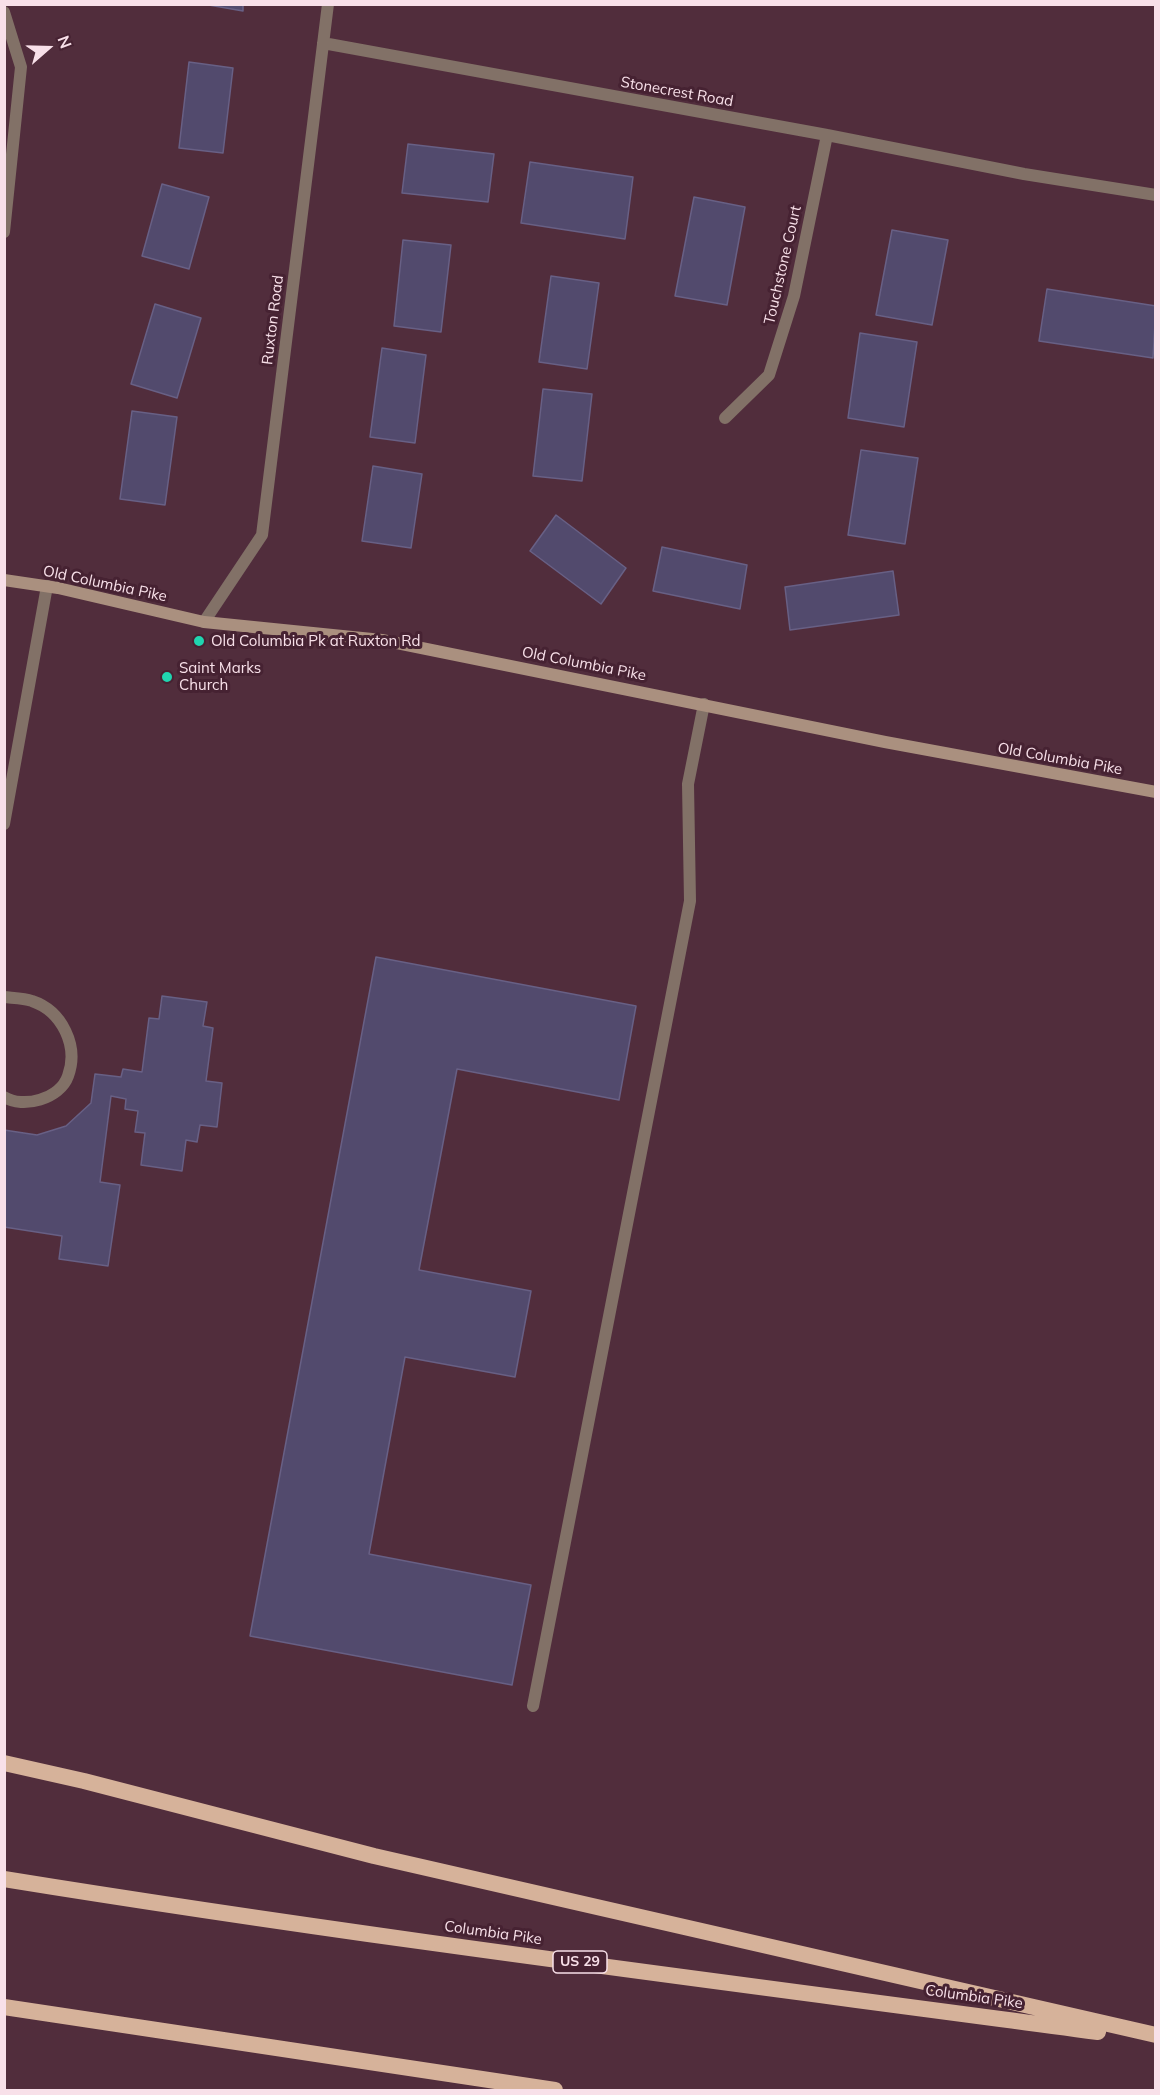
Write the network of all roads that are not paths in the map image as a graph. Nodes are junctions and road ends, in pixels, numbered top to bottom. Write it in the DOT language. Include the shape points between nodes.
graph roads {
  1 [pos="328,4"];
  2 [pos="4,12"];
  3 [pos="323,43"];
  4 [pos="827,135"];
  5 [pos="1155,195"];
  6 [pos="4,232"];
  7 [pos="725,418"];
  8 [pos="4,580"];
  9 [pos="47,586"];
  10 [pos="204,622"];
  11 [pos="704,704"];
  12 [pos="1155,792"];
  13 [pos="4,824"];
  14 [pos="4,997"];
  15 [pos="4,1097"];
  16 [pos="533,1706"];
  17 [pos="4,1763"];
  18 [pos="4,1879"];
  19 [pos="4,2007"];
  20 [pos="1155,2037"];
  21 [pos="555,2091"];
  1 -- 3 [label="street, Ruxton Road"];
  2 -- 6 [label="street" via="21,67"];
  3 -- 4 [label="street, Stonecrest Road"];
  3 -- 10 [label="street, Ruxton Road" via="262,535"];
  4 -- 5 [label="street, Stonecrest Road"];
  4 -- 7 [label="street, Touchstone Court" via="794,296 769,375"];
  8 -- 9 [label="main road, Old Columbia Pike"];
  9 -- 10 [label="main road, Old Columbia Pike"];
  9 -- 13 [label="street"];
  10 -- 11 [label="main road, Old Columbia Pike" via="382,640"];
  11 -- 12 [label="main road, Old Columbia Pike"];
  11 -- 16 [label="street" via="688,784 690,901"];
  14 -- 15 [label="street" via="32,1001 59,1017 71,1046 68,1077 54,1093 33,1103"];
  17 -- 20 [label="highway" via="84,1780 374,1856"];
  18 -- 20 [label="highway, Columbia Pike / US 29" via="443,1944"];
  19 -- 21 [label="highway"];
}
